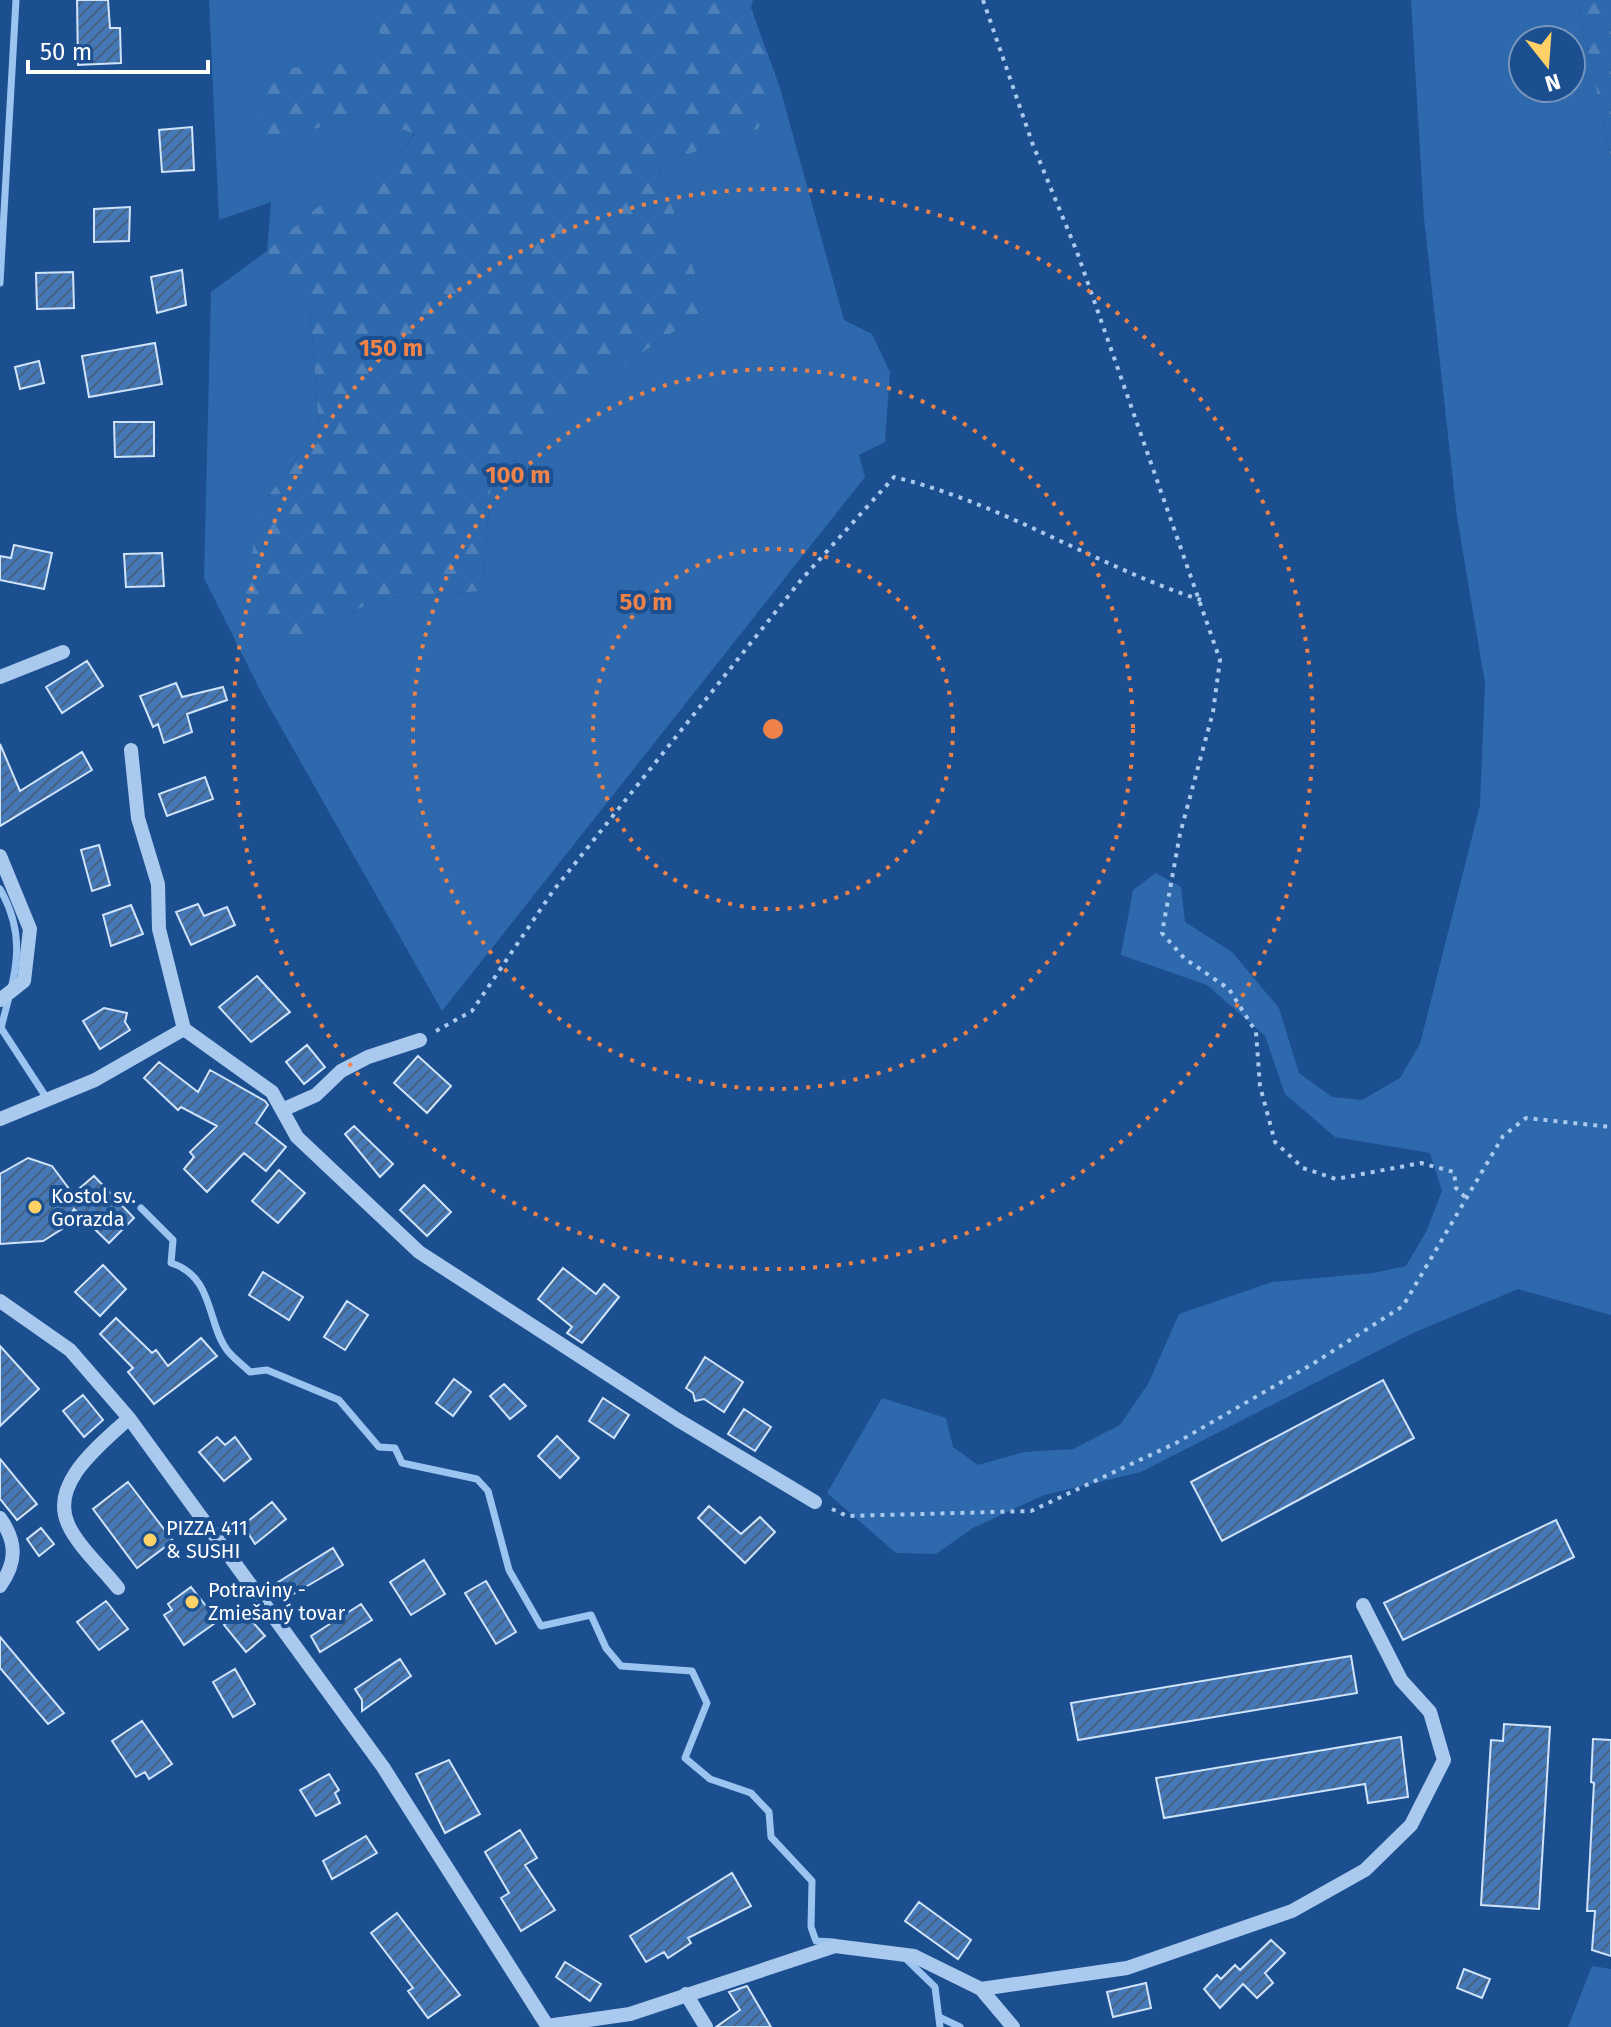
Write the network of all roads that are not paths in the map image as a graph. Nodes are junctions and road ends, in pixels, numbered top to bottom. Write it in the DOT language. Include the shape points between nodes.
graph roads {
  1 [pos="63,652"];
  2 [pos="0,677"];
  3 [pos="131,750"];
  4 [pos="0,856"];
  5 [pos="0,1000"];
  6 [pos="184,1029"];
  7 [pos="420,1040"];
  8 [pos="282,1110"];
  9 [pos="0,1119"];
  10 [pos="0,1301"];
  11 [pos="129,1418"];
  12 [pos="815,1502"];
  13 [pos="0,1518"];
  14 [pos="0,1586"];
  15 [pos="118,1588"];
  16 [pos="1363,1605"];
  17 [pos="981,1989"];
  18 [pos="686,1994"];
  19 [pos="548,2026"];
  20 [pos="706,2027"];
  21 [pos="1013,2027"];
  1 -- 2 [label="street"];
  3 -- 6 [label="street" via="138,818 158,884 159,929"];
  4 -- 5 [label="street" via="30,929 24,981"];
  6 -- 8 [label="street" via="272,1092"];
  6 -- 9 [label="street" via="95,1080"];
  7 -- 8 [label="street" via="368,1057 341,1071 316,1095"];
  8 -- 12 [label="street" via="297,1137 419,1252"];
  10 -- 11 [label="street" via="70,1350"];
  11 -- 15 [label="street" via="80,1464 64,1503 68,1525"];
  11 -- 19 [label="street" via="383,1767"];
  13 -- 14 [label="street" via="15,1553"];
  16 -- 17 [label="street" via="1401,1680 1430,1712 1444,1760 1411,1825 1365,1870 1292,1911 1127,1968"];
  17 -- 18 [label="street" via="914,1956 835,1946"];
  17 -- 21 [label="street"];
  18 -- 19 [label="street" via="630,2014"];
  18 -- 20 [label="street"];
}
